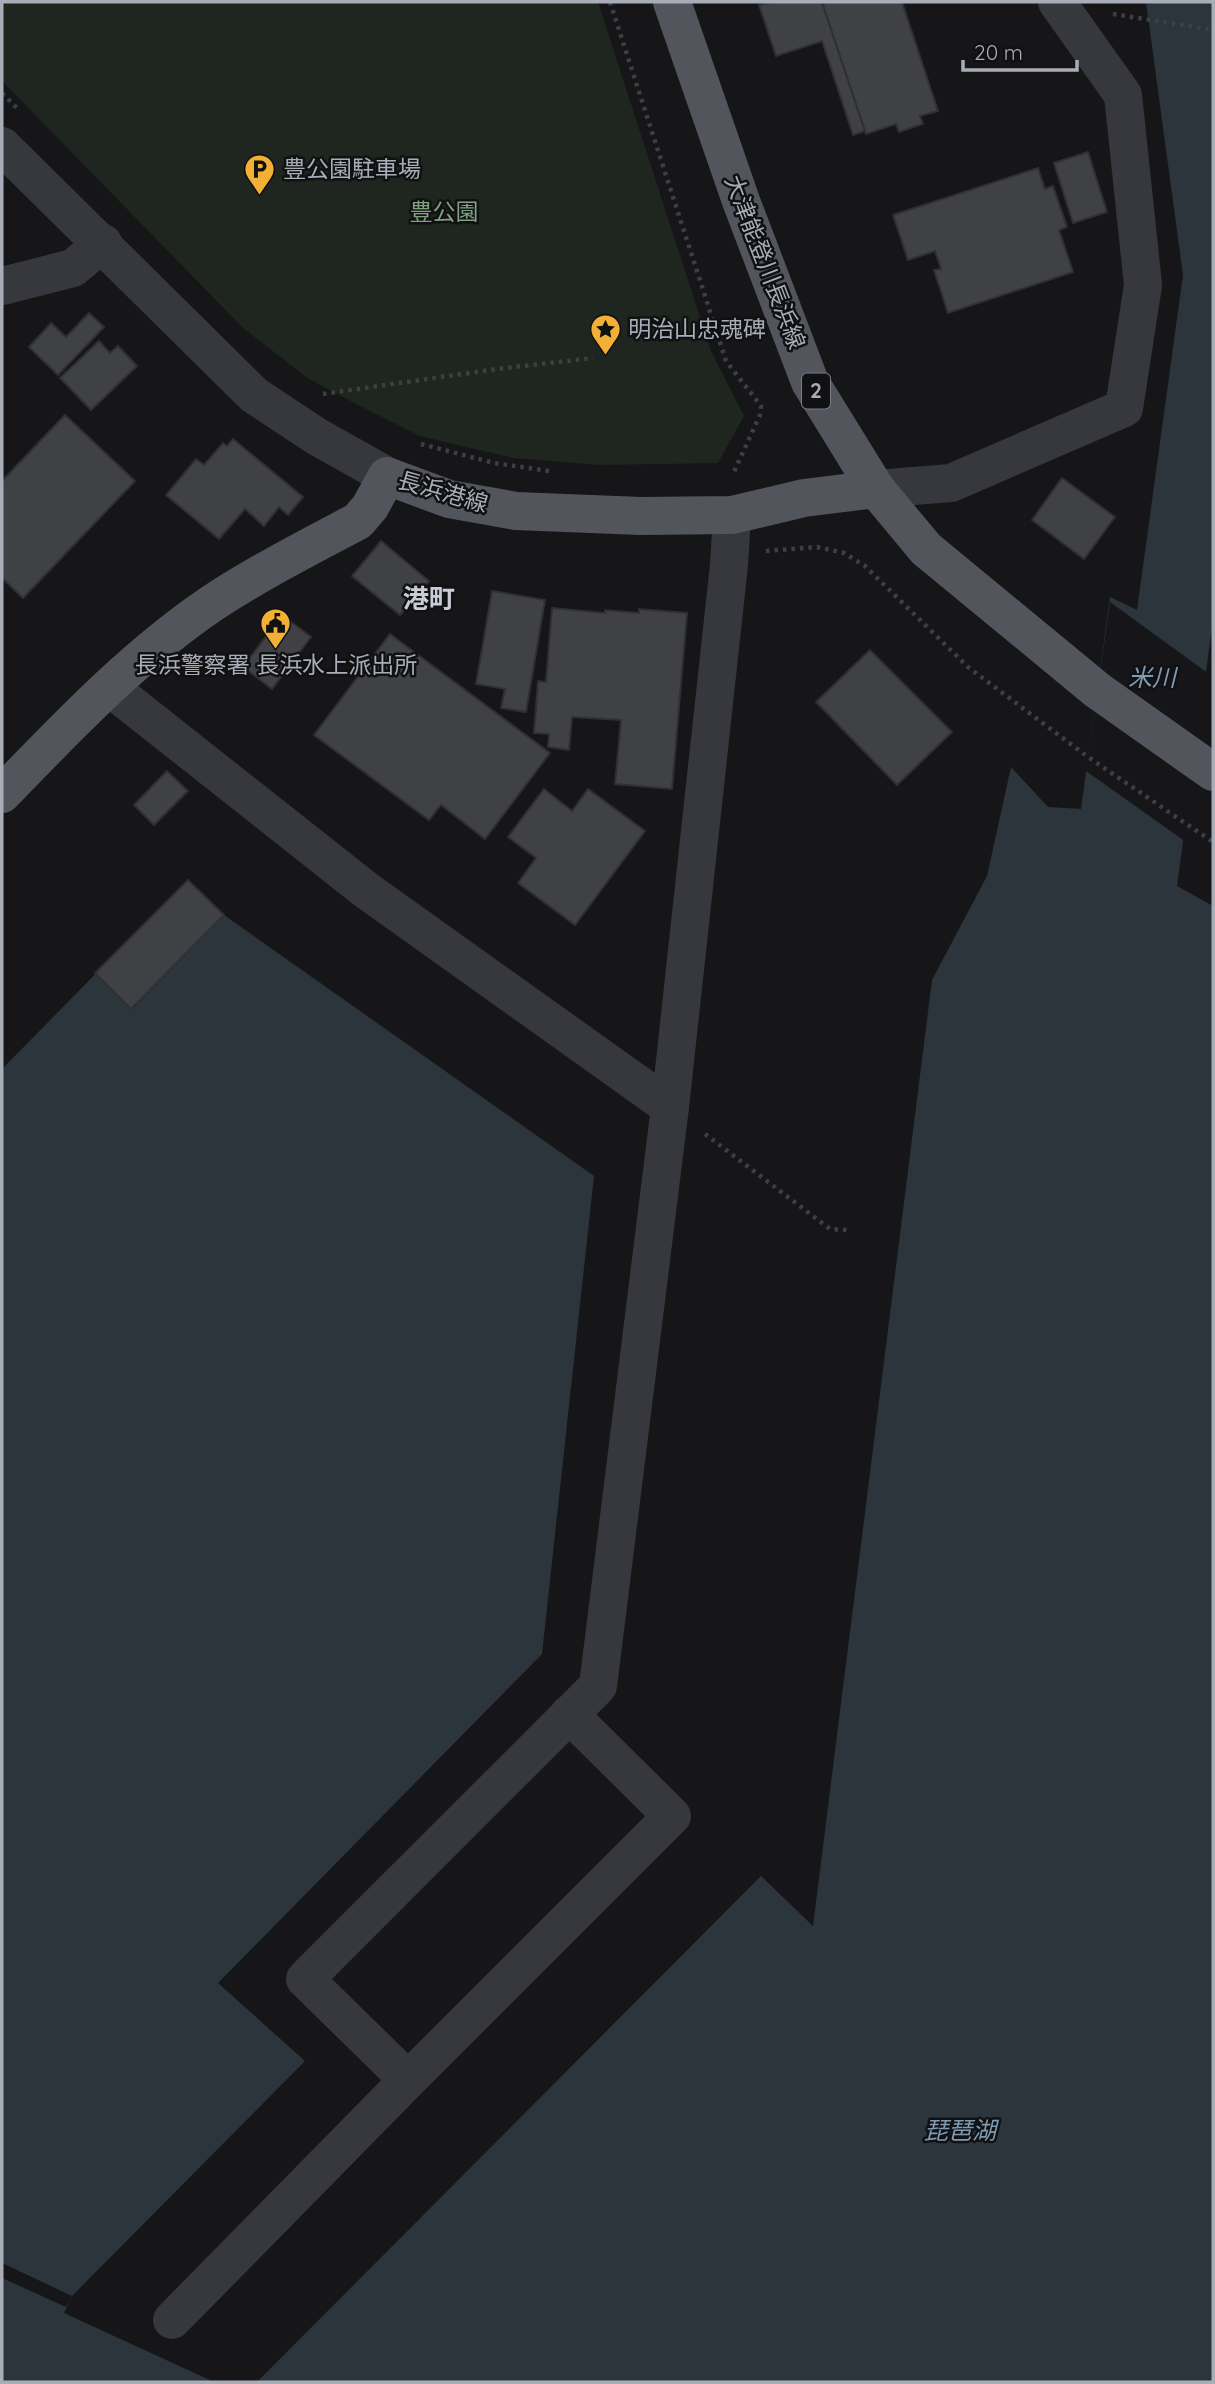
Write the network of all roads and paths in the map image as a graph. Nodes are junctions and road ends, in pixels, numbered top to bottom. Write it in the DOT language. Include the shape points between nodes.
graph roads {
  1 [pos="610,2"];
  2 [pos="672,2"];
  3 [pos="1057,2"];
  4 [pos="1127,17"];
  5 [pos="1213,30"];
  6 [pos="2,93"];
  7 [pos="21,112"];
  8 [pos="2,146"];
  9 [pos="103,243"];
  10 [pos="2,286"];
  11 [pos="593,358"];
  12 [pos="319,397"];
  13 [pos="418,444"];
  14 [pos="558,472"];
  15 [pos="387,476"];
  16 [pos="876,489"];
  17 [pos="732,496"];
  18 [pos="762,552"];
  19 [pos="109,687"];
  20 [pos="1212,771"];
  21 [pos="2,794"];
  22 [pos="1213,842"];
  23 [pos="670,1107"];
  24 [pos="847,1230"];
  25 [pos="569,1714"];
  26 [pos="408,2080"];
  27 [pos="172,2320"];
  1 -- 17 [label="path" via="726,361 761,406"];
  2 -- 16 [label="main road, 大津能登川長浜線 / 2" via="810,382"];
  3 -- 16 [label="street" via="1123,95 1143,285 1124,408 951,483"];
  4 -- 5 [label="path"];
  6 -- 7 [label="path"];
  8 -- 9 [label="street"];
  9 -- 10 [label="street" via="73,268"];
  9 -- 15 [label="street" via="254,395"];
  11 -- 12 [label="path"];
  13 -- 14 [label="path" via="494,463"];
  15 -- 17 [label="main road, 長浜港線" via="449,499 516,511 640,516"];
  15 -- 19 [label="main road, 長浜港線" via="358,521 213,603"];
  16 -- 17 [label="main road, 長浜港線" via="804,498"];
  16 -- 20 [label="main road, 大津能登川長浜線 / 2" via="926,549 1097,690"];
  17 -- 23 [label="street" via="728,579"];
  18 -- 22 [label="path" via="817,547 844,553 865,566 968,667"];
  19 -- 21 [label="main road, 長浜港線"];
  19 -- 23 [label="street" via="366,890"];
  23 -- 24 [label="path" via="830,1228"];
  23 -- 25 [label="street" via="598,1686"];
  25 -- 26 [label="street" via="672,1816"];
  25 -- 26 [label="street" via="305,1979"];
  26 -- 27 [label="street"];
}
